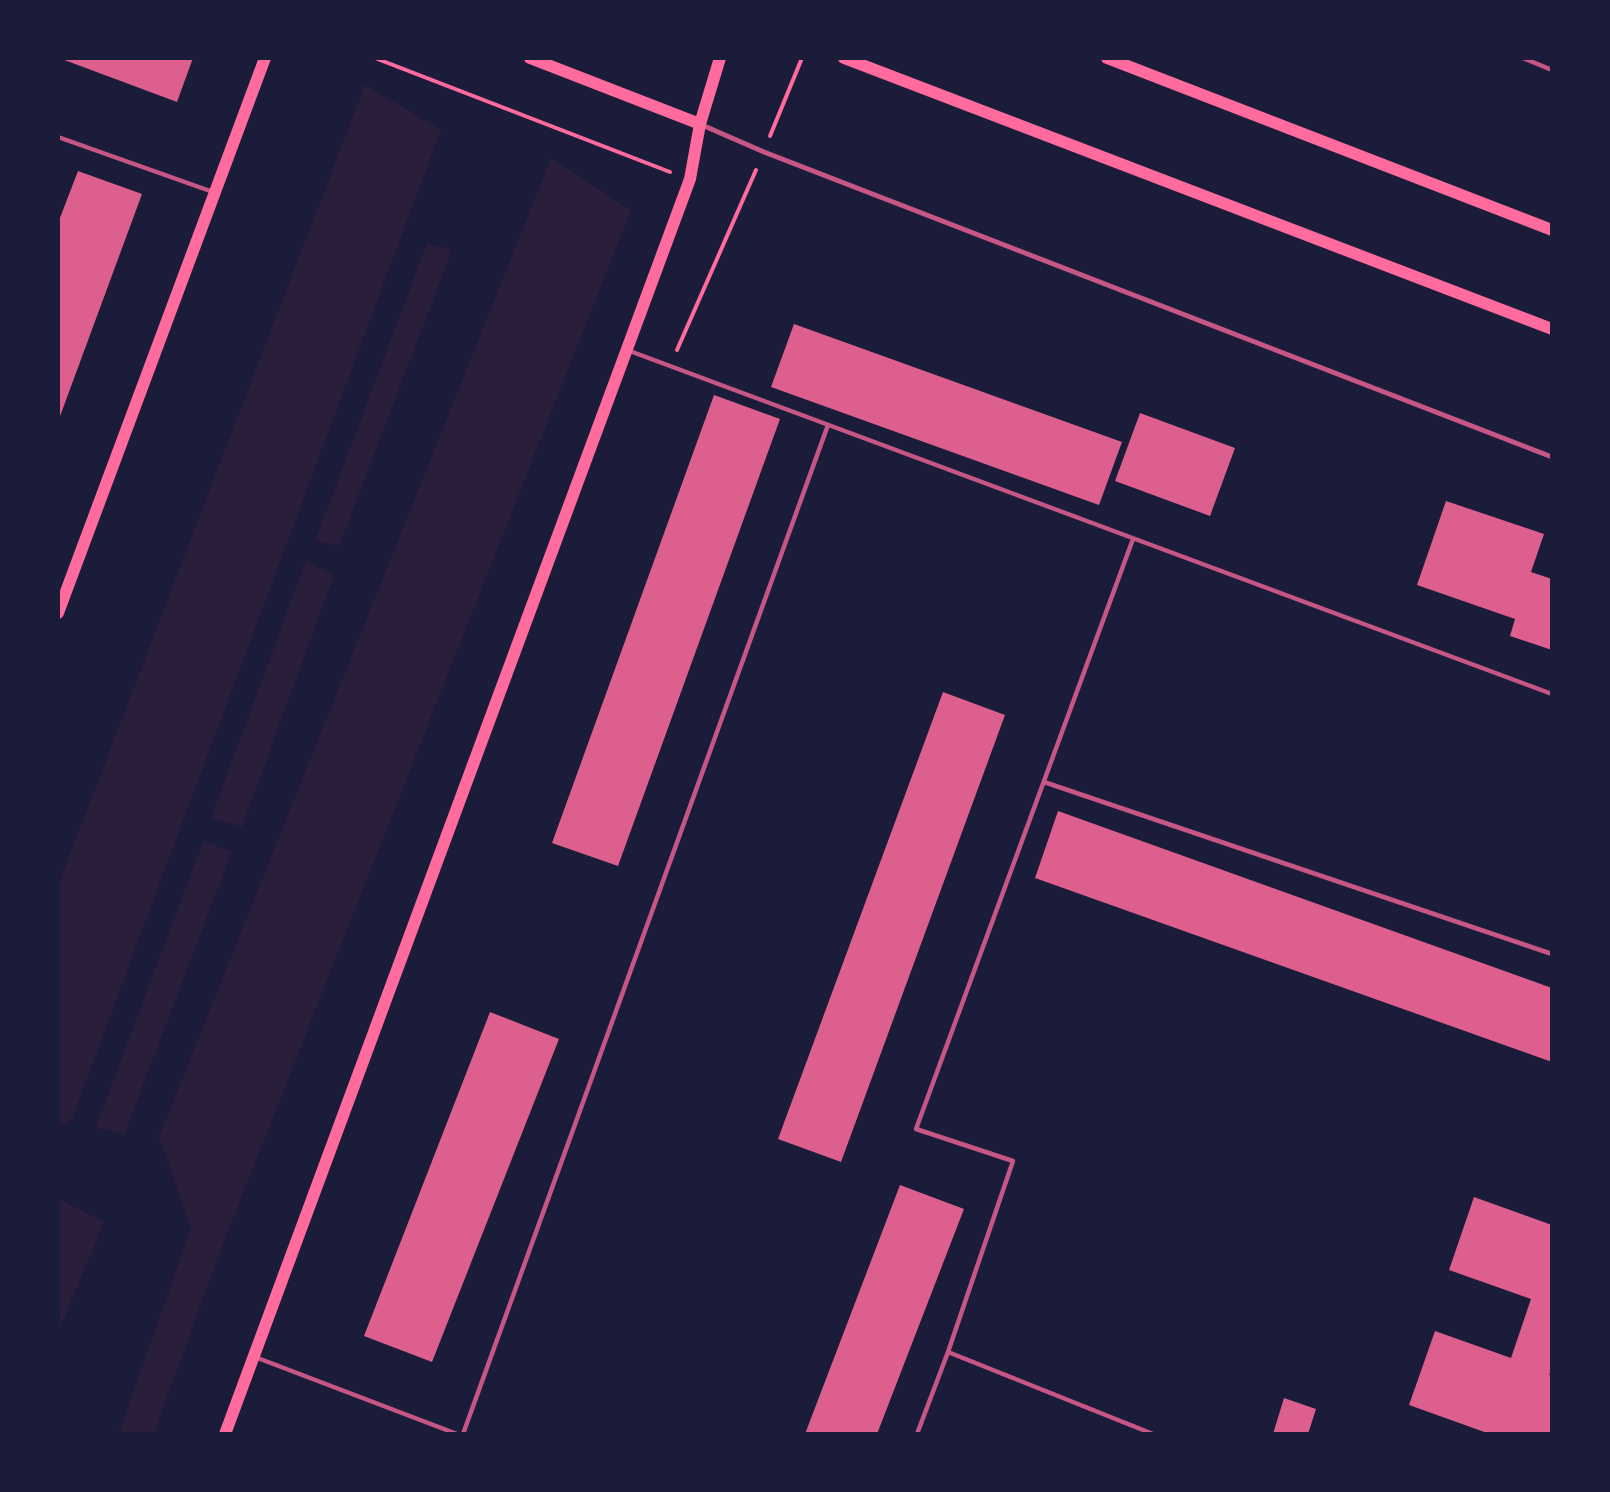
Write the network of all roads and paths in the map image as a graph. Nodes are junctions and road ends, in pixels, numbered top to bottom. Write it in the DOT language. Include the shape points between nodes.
graph roads {
  1 [pos="265,58"];
  2 [pos="375,58"];
  3 [pos="530,58"];
  4 [pos="720,58"];
  5 [pos="802,58"];
  6 [pos="844,58"];
  7 [pos="1107,58"];
  8 [pos="1523,58"];
  9 [pos="1551,70"];
  10 [pos="700,124"];
  11 [pos="58,137"];
  12 [pos="764,152"];
  13 [pos="690,179"];
  14 [pos="215,193"];
  15 [pos="1551,230"];
  16 [pos="1551,328"];
  17 [pos="627,350"];
  18 [pos="670,366"];
  19 [pos="828,425"];
  20 [pos="1551,457"];
  21 [pos="1133,539"];
  22 [pos="58,613"];
  23 [pos="1551,694"];
  24 [pos="1044,782"];
  25 [pos="1551,954"];
  26 [pos="948,1352"];
  27 [pos="254,1357"];
  28 [pos="225,1434"];
  29 [pos="457,1434"];
  30 [pos="463,1434"];
  31 [pos="917,1434"];
  32 [pos="1153,1434"];
  1 -- 14 [label="main road"];
  2 -- 13 [label="path"];
  3 -- 10 [label="main road"];
  4 -- 10 [label="main road"];
  5 -- 12 [label="path"];
  6 -- 16 [label="main road"];
  7 -- 15 [label="main road"];
  8 -- 9 [label="lane"];
  10 -- 12 [label="street"];
  10 -- 13 [label="main road"];
  11 -- 14 [label="lane"];
  12 -- 18 [label="path"];
  12 -- 20 [label="street"];
  13 -- 17 [label="main road"];
  14 -- 22 [label="main road"];
  17 -- 18 [label="lane"];
  17 -- 27 [label="main road"];
  18 -- 19 [label="lane"];
  19 -- 21 [label="lane"];
  19 -- 30 [label="lane"];
  21 -- 23 [label="lane"];
  21 -- 24 [label="lane"];
  24 -- 25 [label="lane"];
  24 -- 26 [label="lane" via="916,1129 1013,1161"];
  26 -- 31 [label="lane"];
  26 -- 32 [label="lane"];
  27 -- 28 [label="main road"];
  27 -- 29 [label="lane"];
}
